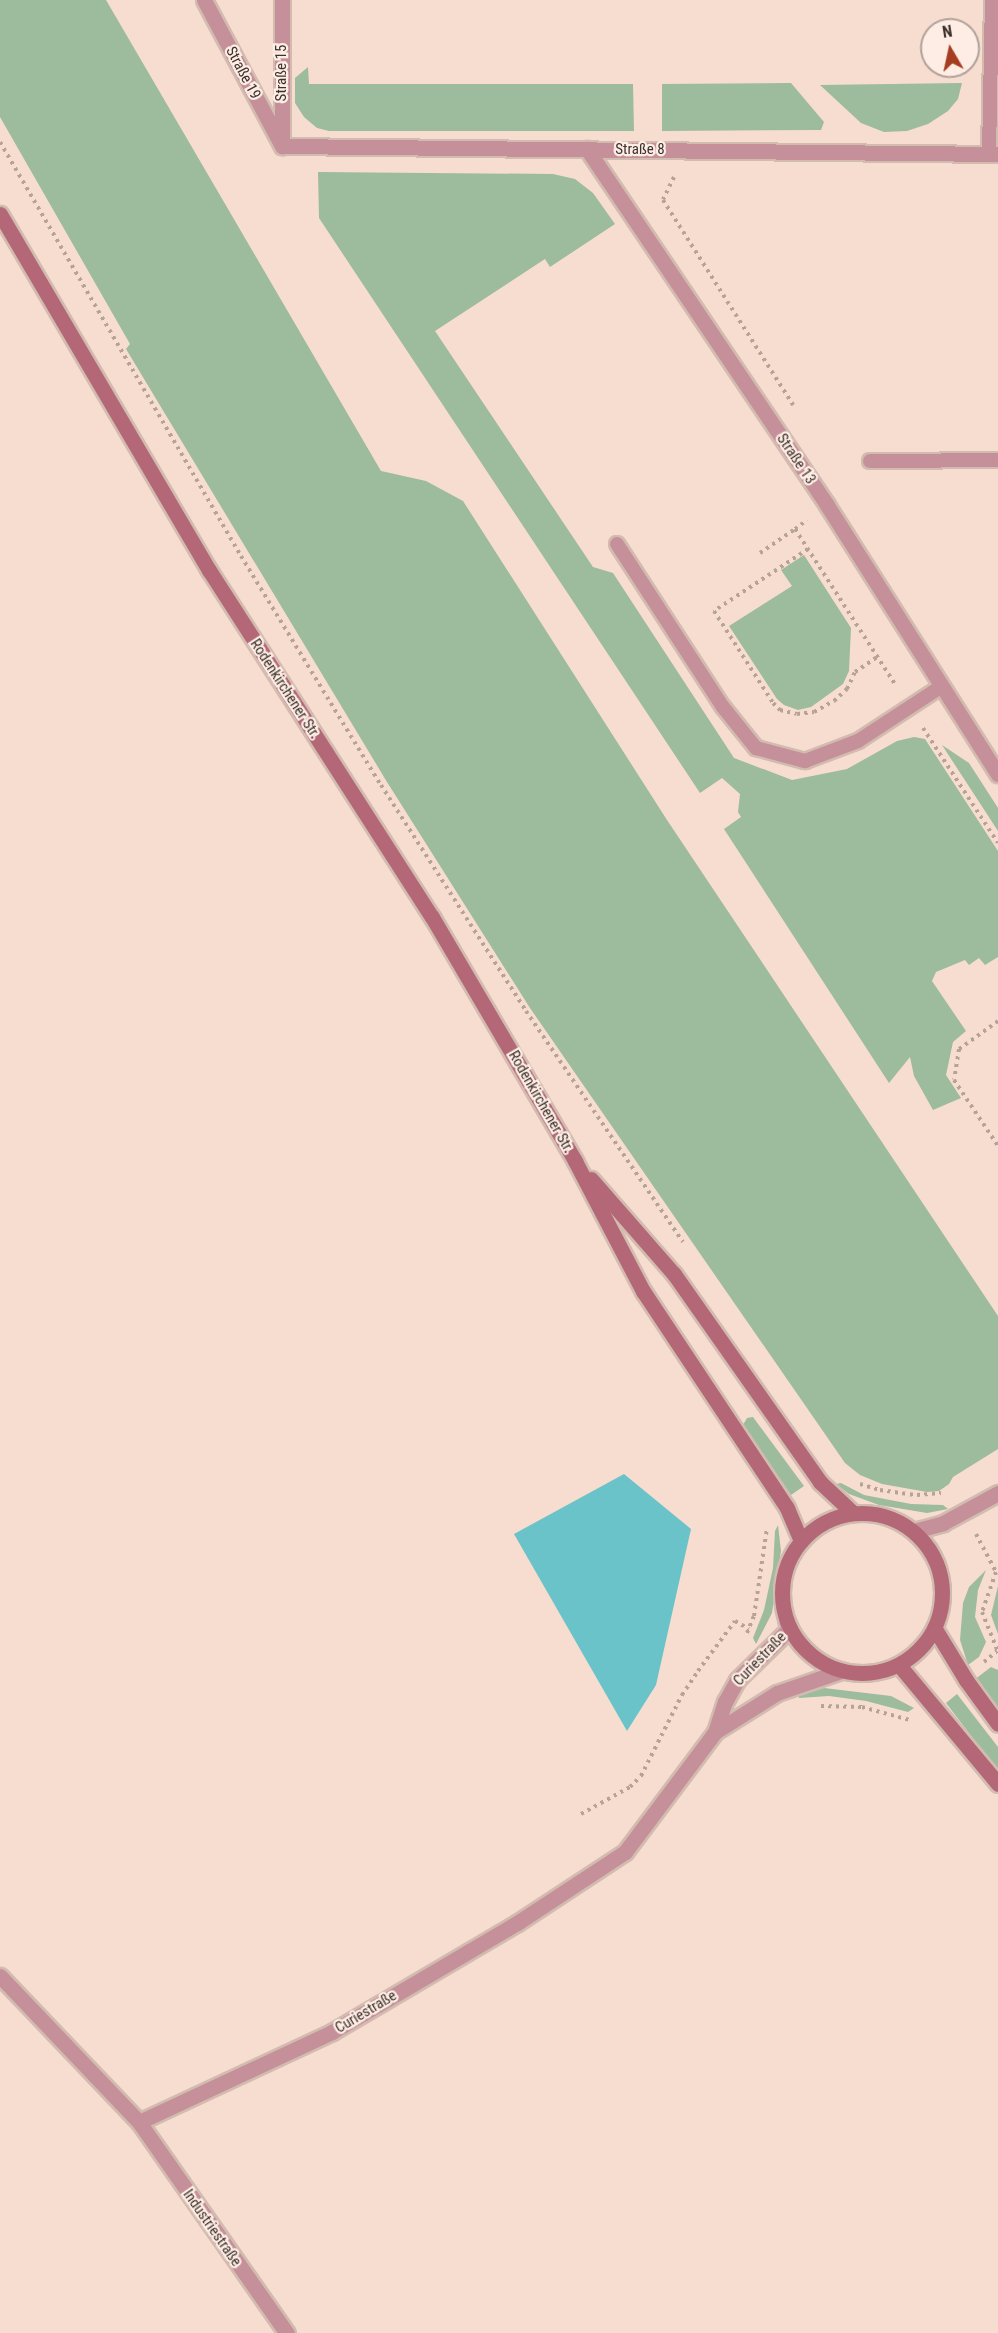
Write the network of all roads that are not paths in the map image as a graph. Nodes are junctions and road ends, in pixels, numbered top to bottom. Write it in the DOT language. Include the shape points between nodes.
graph roads {
  1 [pos="204,0"];
  2 [pos="282,0"];
  3 [pos="992,0"];
  4 [pos="282,146"];
  5 [pos="587,149"];
  6 [pos="994,154"];
  7 [pos="0,214"];
  8 [pos="998,460"];
  9 [pos="870,461"];
  10 [pos="618,544"];
  11 [pos="942,686"];
  12 [pos="998,774"];
  13 [pos="575,1161"];
  14 [pos="998,1493"];
  15 [pos="853,1513"];
  16 [pos="914,1531"];
  17 [pos="801,1541"];
  18 [pos="786,1620"];
  19 [pos="935,1629"];
  20 [pos="899,1665"];
  21 [pos="841,1671"];
  22 [pos="998,1724"];
  23 [pos="715,1732"];
  24 [pos="998,1784"];
  25 [pos="0,1977"];
  26 [pos="139,2122"];
  27 [pos="287,2333"];
  1 -- 4 [label="street, Straße 19"];
  2 -- 4 [label="street, Straße 15"];
  3 -- 6 [label="lane"];
  4 -- 5 [label="street, Straße 8"];
  5 -- 6 [label="street, Straße 8"];
  5 -- 11 [label="street, Straße 13" via="827,505"];
  7 -- 13 [label="main road, Rodenkirchener Str." via="209,570 432,917"];
  8 -- 9 [label="lane"];
  10 -- 11 [label="lane" via="723,707 756,748 805,761 858,741"];
  11 -- 12 [label="street, Straße 13"];
  13 -- 15 [label="main road" via="674,1274 820,1482"];
  13 -- 17 [label="main road" via="643,1291 787,1508"];
  14 -- 16 [label="street" via="943,1523"];
  15 -- 16 [label="main road" via="882,1515"];
  15 -- 17 [label="main road" via="823,1522"];
  16 -- 19 [label="main road" via="935,1557 944,1594"];
  17 -- 18 [label="main road" via="785,1570"];
  18 -- 21 [label="main road" via="794,1637 814,1658"];
  18 -- 23 [label="street, Curiestraße" via="789,1629 737,1680"];
  19 -- 20 [label="main road" via="922,1648"];
  19 -- 22 [label="main road"];
  20 -- 21 [label="main road" via="876,1672"];
  20 -- 24 [label="main road"];
  21 -- 23 [label="street, Curiestraße" via="777,1693"];
  23 -- 26 [label="street, Curiestraße" via="625,1851 517,1923 332,2032"];
  25 -- 26 [label="street"];
  26 -- 27 [label="street, Industriestraße"];
}
